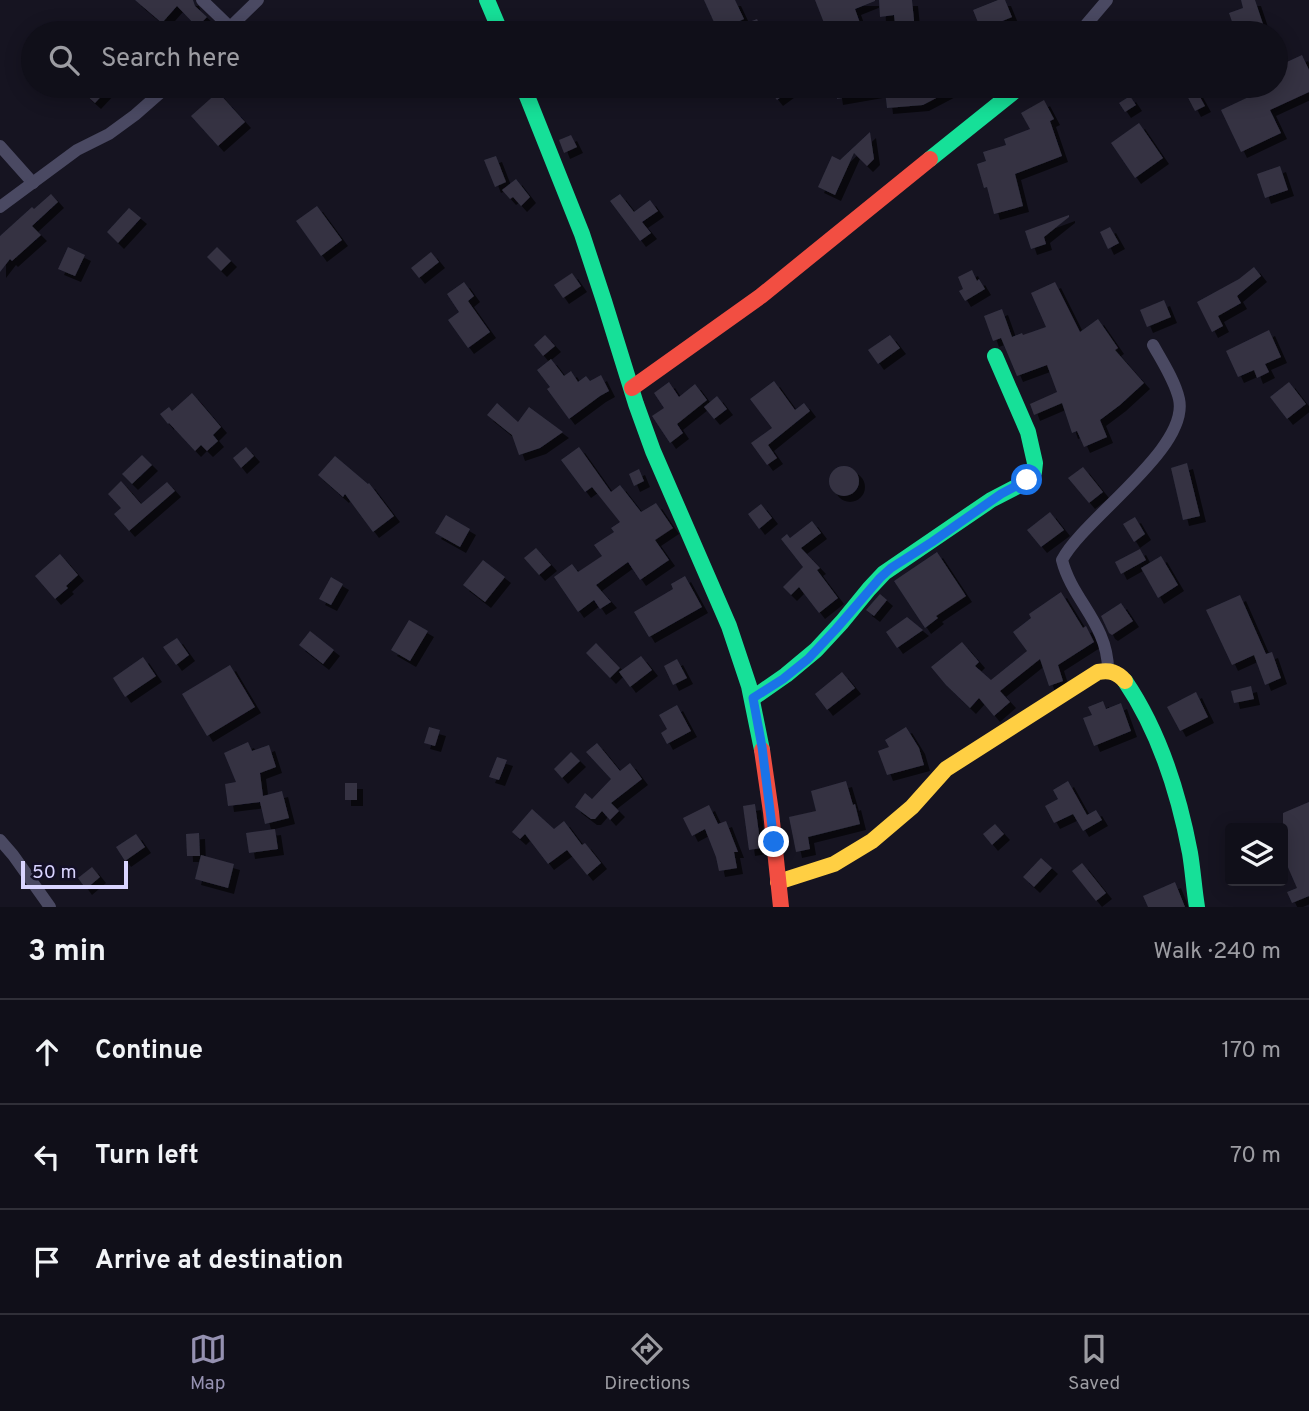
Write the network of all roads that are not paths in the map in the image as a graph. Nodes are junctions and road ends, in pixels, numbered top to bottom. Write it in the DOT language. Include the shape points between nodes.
graph roads {
  1 [pos="202,0"];
  2 [pos="258,0"];
  3 [pos="487,0"];
  4 [pos="1107,0"];
  5 [pos="220,21"];
  6 [pos="236,21"];
  7 [pos="496,21"];
  8 [pos="1089,21"];
  9 [pos="154,98"];
  10 [pos="528,98"];
  11 [pos="1006,98"];
  12 [pos="0,146"];
  13 [pos="33,183"];
  14 [pos="0,207"];
  15 [pos="1153,345"];
  16 [pos="995,356"];
  17 [pos="632,388"];
  18 [pos="1108,670"];
  19 [pos="753,698"];
  20 [pos="0,840"];
  21 [pos="778,882"];
  22 [pos="50,907"];
  23 [pos="781,907"];
  24 [pos="1197,907"];
  1 -- 5 [label="street"];
  2 -- 6 [label="street"];
  3 -- 7 [label="street"];
  4 -- 8 [label="street"];
  9 -- 13 [label="street"];
  10 -- 17 [label="street" via="599,282"];
  11 -- 17 [label="street" via="761,296"];
  12 -- 13 [label="street"];
  13 -- 14 [label="street"];
  15 -- 18 [label="street" via="1179,400 1176,424 1154,459 1087,527 1062,560 1105,644"];
  16 -- 19 [label="street" via="1032,445 1034,473 891,568 808,659"];
  17 -- 19 [label="street" via="665,480 740,654"];
  18 -- 21 [label="street" via="1098,672 946,769 912,807 872,841 835,864"];
  18 -- 24 [label="street" via="1125,680 1159,748 1190,854"];
  19 -- 21 [label="street"];
  20 -- 22 [label="street"];
  21 -- 23 [label="street"];
}
